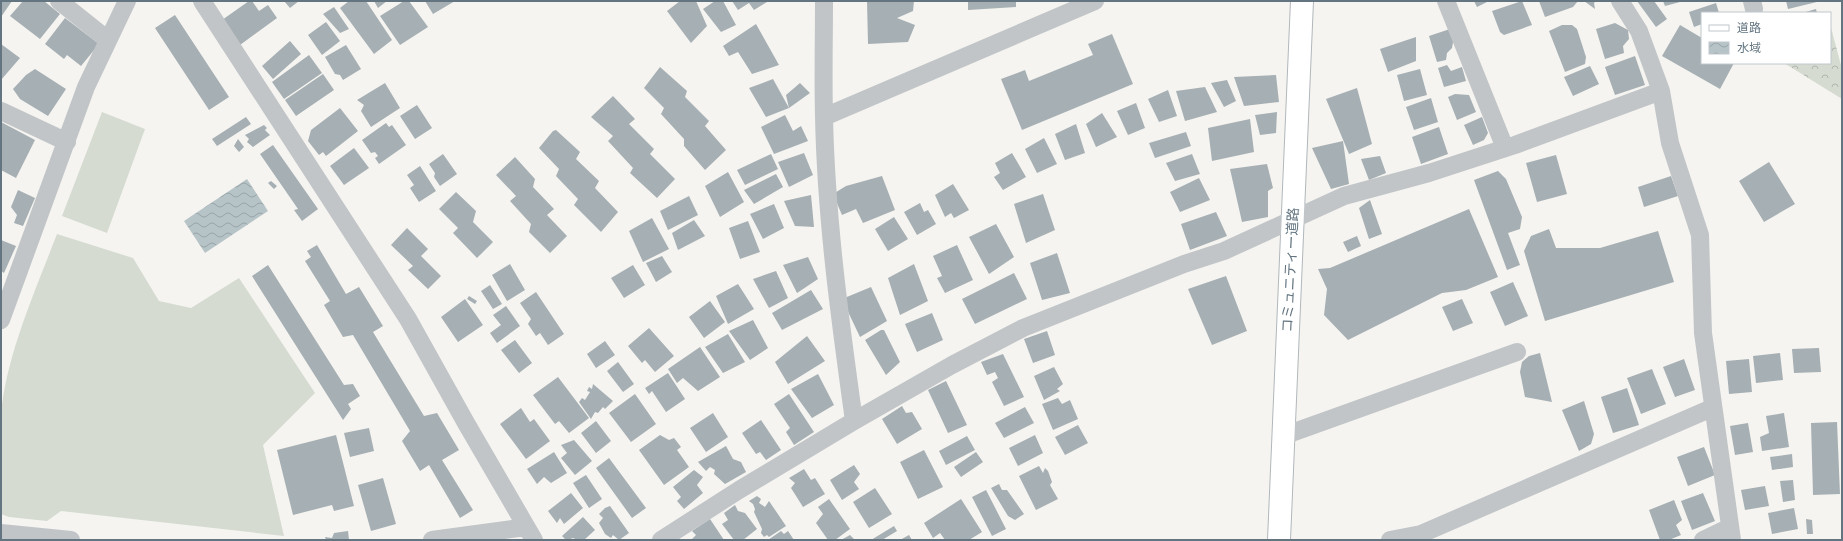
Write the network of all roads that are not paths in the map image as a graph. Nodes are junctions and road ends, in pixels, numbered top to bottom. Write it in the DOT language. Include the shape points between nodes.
graph roads {
  1 [pos="59,1"];
  2 [pos="127,1"];
  3 [pos="202,1"];
  4 [pos="824,1"];
  5 [pos="1095,1"];
  6 [pos="1302,1"];
  7 [pos="1446,1"];
  8 [pos="1620,1"];
  9 [pos="108,40"];
  10 [pos="1661,91"];
  11 [pos="1,110"];
  12 [pos="824,117"];
  13 [pos="67,142"];
  14 [pos="1504,148"];
  15 [pos="1293,220"];
  16 [pos="1,320"];
  17 [pos="1517,352"];
  18 [pos="1712,408"];
  19 [pos="854,421"];
  20 [pos="1283,436"];
  21 [pos="1,533"];
  22 [pos="530,533"];
  23 [pos="1731,534"];
  24 [pos="665,539"];
  25 [pos="71,540"];
  26 [pos="432,540"];
  27 [pos="1279,540"];
  28 [pos="1390,540"];
  29 [pos="1703,540"];
  1 -- 9 [label="street"];
  2 -- 9 [label="street"];
  3 -- 22 [label="street" via="408,319"];
  4 -- 12 [label="street"];
  5 -- 12 [label="street"];
  6 -- 15 [label="street, コミュニティー道路"];
  7 -- 14 [label="street"];
  8 -- 10 [label="street" via="1640,31"];
  9 -- 13 [label="street" via="86,87"];
  10 -- 14 [label="street"];
  10 -- 18 [label="street" via="1670,143 1700,235 1703,333"];
  11 -- 13 [label="street"];
  12 -- 19 [label="street" via="836,284"];
  13 -- 16 [label="street"];
  14 -- 15 [label="street" via="1429,173 1344,196"];
  15 -- 19 [label="street" via="1224,251 1184,264 1023,328"];
  15 -- 20 [label="street, コミュニティー道路"];
  17 -- 20 [label="street"];
  18 -- 23 [label="street"];
  18 -- 28 [label="street" via="1421,534"];
  19 -- 24 [label="street"];
  20 -- 27 [label="street, コミュニティー道路"];
  21 -- 25 [label="street"];
  22 -- 26 [label="street"];
  23 -- 29 [label="street"];
}
